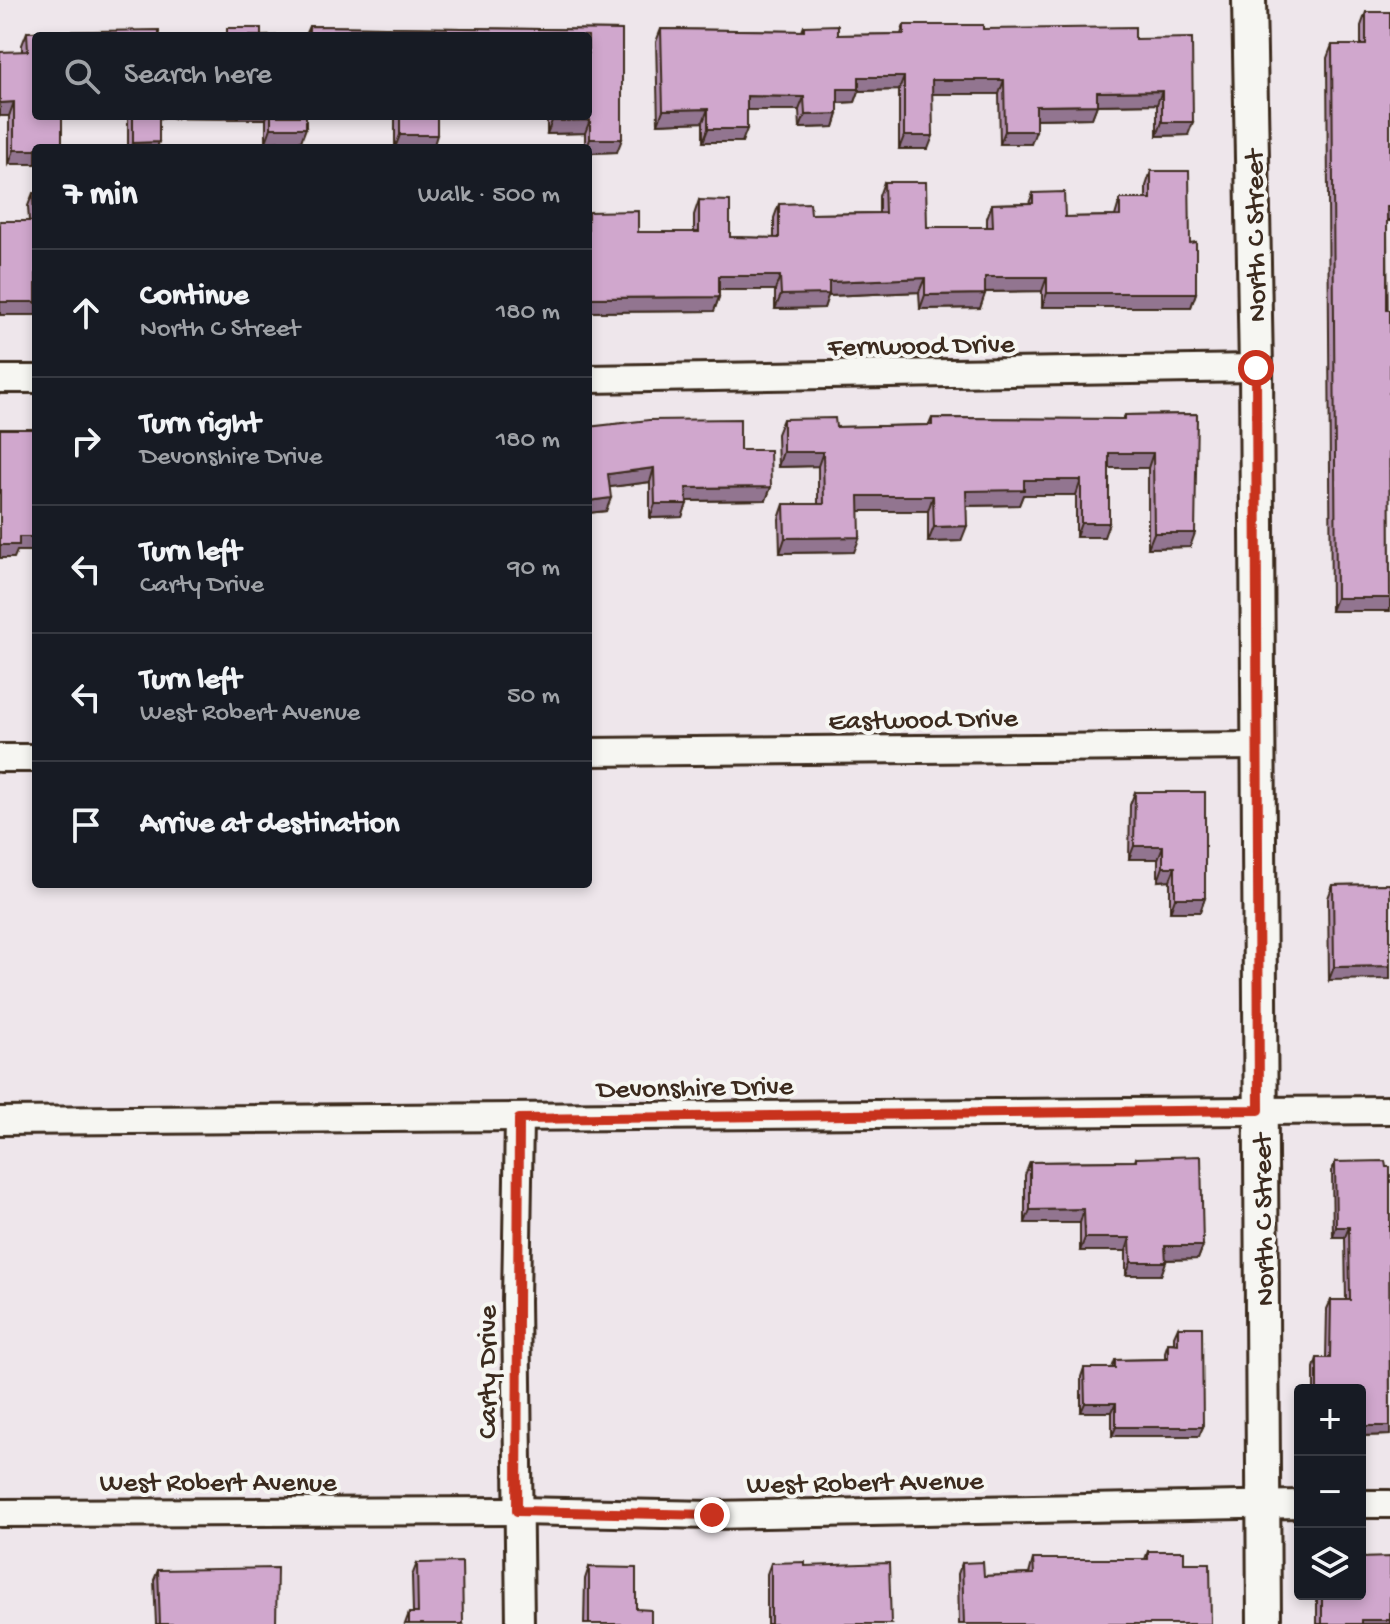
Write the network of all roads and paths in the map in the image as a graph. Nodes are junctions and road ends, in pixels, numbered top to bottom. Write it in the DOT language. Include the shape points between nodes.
graph roads {
  1 [pos="1249,0"];
  2 [pos="1256,368"];
  3 [pos="0,379"];
  4 [pos="32,379"];
  5 [pos="592,379"];
  6 [pos="1258,746"];
  7 [pos="592,752"];
  8 [pos="0,758"];
  9 [pos="32,758"];
  10 [pos="1259,1110"];
  11 [pos="1390,1110"];
  12 [pos="519,1119"];
  13 [pos="0,1121"];
  14 [pos="1264,1503"];
  15 [pos="1294,1504"];
  16 [pos="1366,1504"];
  17 [pos="1390,1504"];
  18 [pos="517,1511"];
  19 [pos="0,1513"];
  20 [pos="520,1624"];
  21 [pos="1264,1624"];
  1 -- 2 [label="street, North C Street"];
  2 -- 5 [label="street, Fernwood Drive"];
  2 -- 6 [label="street, North C Street"];
  3 -- 4 [label="street"];
  6 -- 7 [label="street, Eastwood Drive"];
  6 -- 10 [label="street, North C Street"];
  8 -- 9 [label="street"];
  10 -- 11 [label="street, Devonshire Drive"];
  10 -- 12 [label="street, Devonshire Drive"];
  10 -- 14 [label="street, North C Street"];
  12 -- 13 [label="street, Devonshire Drive"];
  12 -- 18 [label="street, Carty Drive"];
  14 -- 15 [label="street, West Robert Avenue"];
  14 -- 18 [label="street, West Robert Avenue" via="712,1515"];
  14 -- 21 [label="street, North C Street"];
  16 -- 17 [label="street"];
  18 -- 19 [label="street, West Robert Avenue"];
  18 -- 20 [label="street, Carty Drive"];
}
